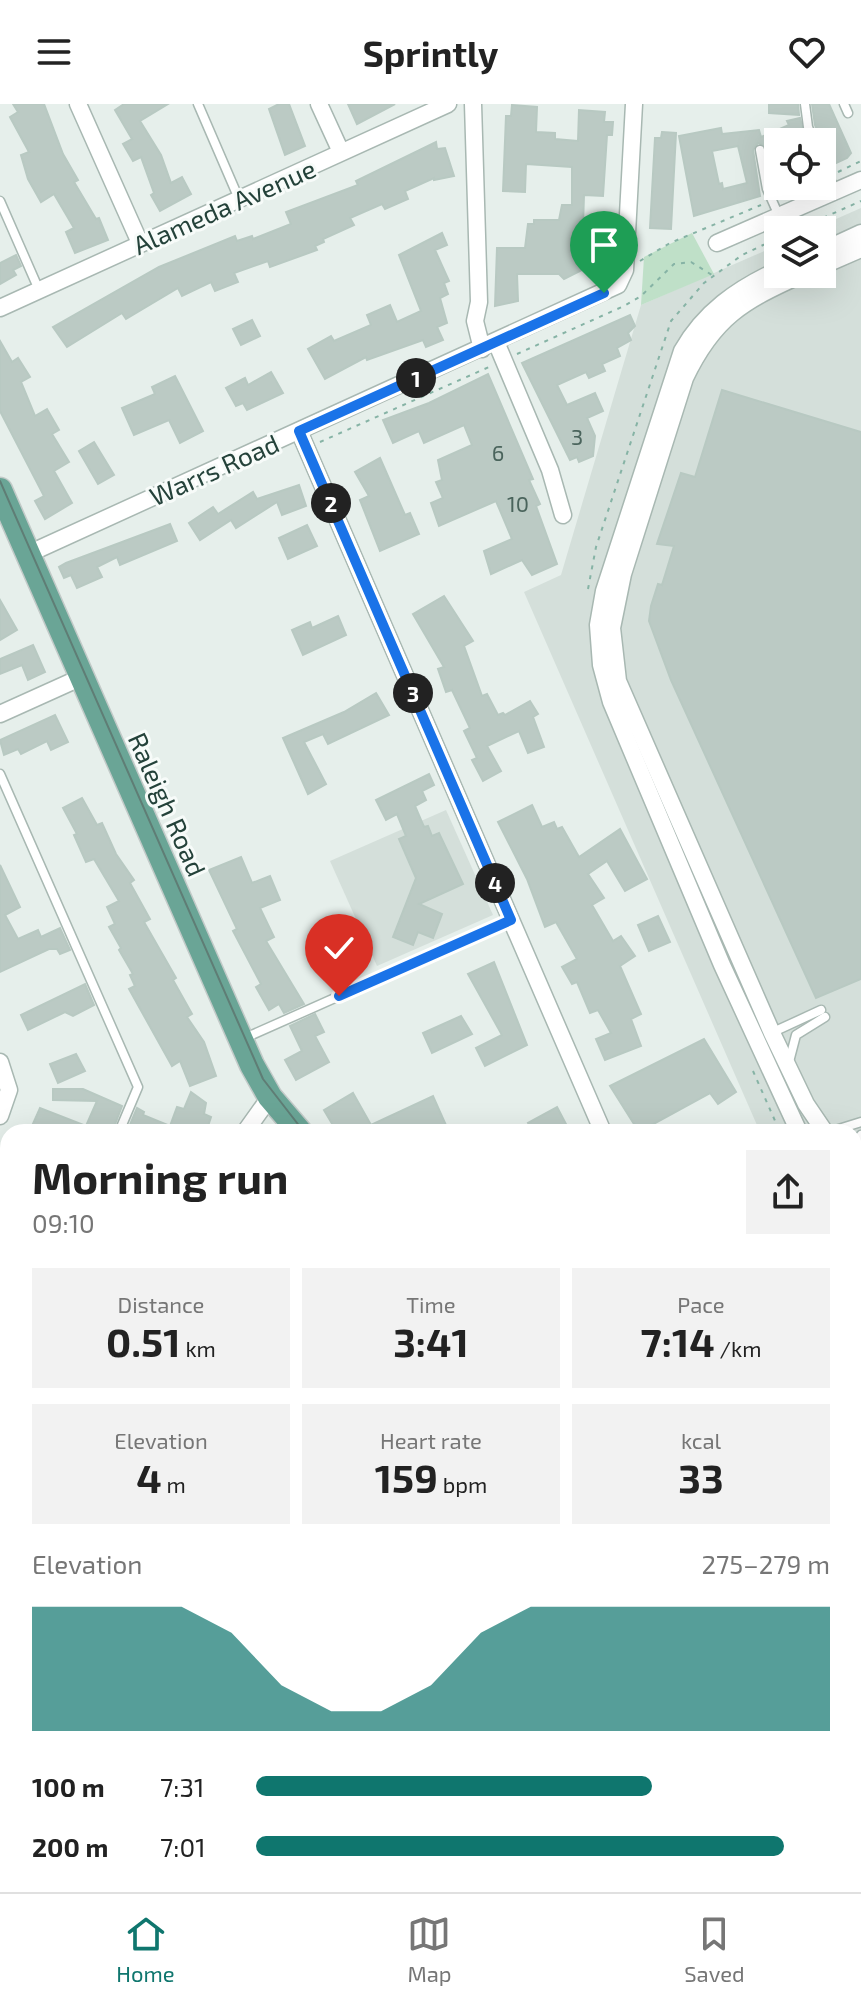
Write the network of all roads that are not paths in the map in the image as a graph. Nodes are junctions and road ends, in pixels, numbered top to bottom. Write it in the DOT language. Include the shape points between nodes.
graph roads {
  1 [pos="78,104"];
  2 [pos="198,104"];
  3 [pos="319,104"];
  4 [pos="448,104"];
  5 [pos="473,104"];
  6 [pos="634,104"];
  7 [pos="805,104"];
  8 [pos="844,104"];
  9 [pos="848,113"];
  10 [pos="808,128"];
  11 [pos="760,150"];
  12 [pos="341,152"];
  13 [pos="861,180"];
  14 [pos="836,192"];
  15 [pos="239,199"];
  16 [pos="816,200"];
  17 [pos="0,201"];
  18 [pos="779,216"];
  19 [pos="764,223"];
  20 [pos="861,233"];
  21 [pos="140,243"];
  22 [pos="717,243"];
  23 [pos="836,245"];
  24 [pos="861,249"];
  25 [pos="836,260"];
  26 [pos="764,278"];
  27 [pos="775,288"];
  28 [pos="39,290"];
  29 [pos="0,308"];
  30 [pos="490,345"];
  31 [pos="299,431"];
  32 [pos="0,490"];
  33 [pos="563,515"];
  34 [pos="28,554"];
  35 [pos="82,677"];
  36 [pos="0,714"];
  37 [pos="646,764"];
  38 [pos="0,774"];
  39 [pos="511,920"];
  40 [pos="772,1033"];
  41 [pos="241,1040"];
  42 [pos="756,1041"];
  43 [pos="0,1062"];
  44 [pos="792,1075"];
  45 [pos="270,1097"];
  46 [pos="0,1116"];
  47 [pos="122,1124"];
  48 [pos="251,1124"];
  49 [pos="293,1124"];
  50 [pos="600,1124"];
  51 [pos="795,1124"];
  52 [pos="822,1124"];
  1 -- 21 [label="street"];
  2 -- 15 [label="lane"];
  3 -- 12 [label="street"];
  4 -- 12 [label="street, Alameda Avenue"];
  5 -- 30 [label="street" via="479,302 475,321"];
  6 -- 30 [label="street, Warrs Road" via="622,277"];
  7 -- 10 [label="lane"];
  8 -- 9 [label="lane"];
  11 -- 18 [label="lane"];
  12 -- 15 [label="street, Alameda Avenue"];
  13 -- 14 [label="street"];
  15 -- 21 [label="street, Alameda Avenue"];
  16 -- 18 [label="street"];
  17 -- 28 [label="lane"];
  19 -- 22 [label="street"];
  20 -- 23 [label="street"];
  21 -- 28 [label="street, Alameda Avenue"];
  24 -- 25 [label="street"];
  26 -- 37 [label="street" via="724,301 682,351 604,591 598,625 601,665 611,702"];
  27 -- 37 [label="street" via="736,308 704,341 685,378 623,574 612,628 615,667"];
  28 -- 29 [label="street, Alameda Avenue"];
  30 -- 31 [label="street, Warrs Road"];
  30 -- 33 [label="street" via="550,470"];
  31 -- 34 [label="street, Warrs Road"];
  31 -- 39 [label="street"];
  32 -- 34 [label="main road, Raleigh Road"];
  34 -- 35 [label="main road, Raleigh Road"];
  35 -- 36 [label="street"];
  35 -- 41 [label="main road, Raleigh Road"];
  37 -- 40 [label="street"];
  37 -- 42 [label="street"];
  38 -- 47 [label="lane" via="138,1087"];
  39 -- 41 [label="lane"];
  39 -- 50 [label="street"];
  40 -- 42 [label="lane"];
  40 -- 44 [label="street"];
  40 -- 44 [label="lane" via="823,1014 793,1038"];
  41 -- 45 [label="main road, Raleigh Road"];
  42 -- 51 [label="street"];
  43 -- 46 [label="street" via="9,1090"];
  44 -- 52 [label="street"];
  45 -- 48 [label="street"];
  45 -- 49 [label="main road, Raleigh Road"];
}
